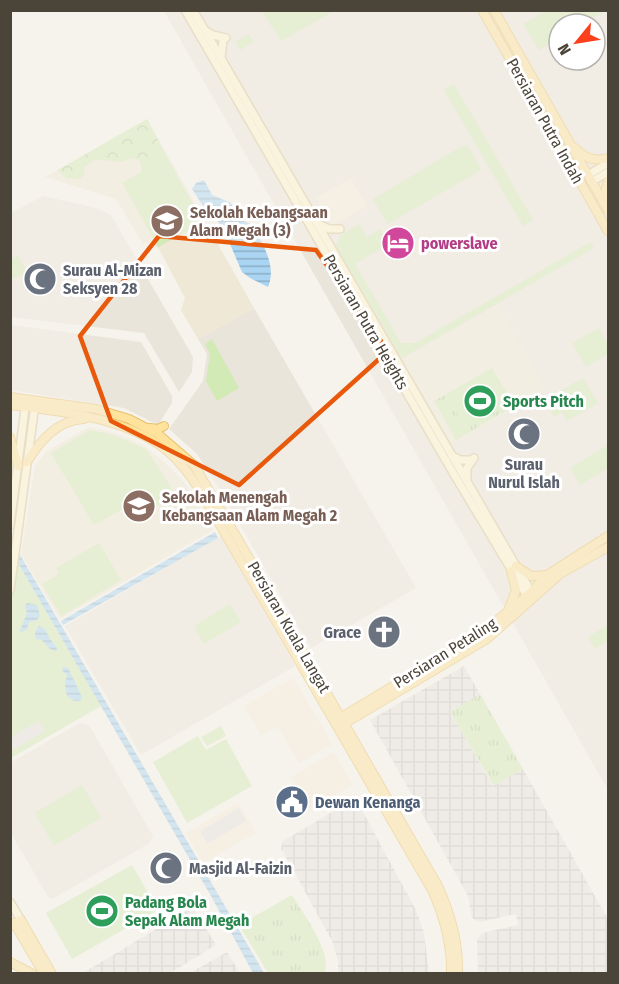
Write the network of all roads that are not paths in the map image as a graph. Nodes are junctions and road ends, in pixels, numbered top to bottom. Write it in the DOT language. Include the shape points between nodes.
graph roads {
  1 [pos="184,10"];
  2 [pos="193,10"];
  3 [pos="482,10"];
  4 [pos="494,10"];
  5 [pos="203,29"];
  6 [pos="222,62"];
  7 [pos="567,138"];
  8 [pos="564,155"];
  9 [pos="609,161"];
  10 [pos="609,172"];
  11 [pos="588,179"];
  12 [pos="609,181"];
  13 [pos="607,208"];
  14 [pos="601,218"];
  15 [pos="316,223"];
  16 [pos="609,231"];
  17 [pos="334,254"];
  18 [pos="10,397"];
  19 [pos="26,403"];
  20 [pos="35,404"];
  21 [pos="10,405"];
  22 [pos="91,418"];
  23 [pos="162,429"];
  24 [pos="10,437"];
  25 [pos="143,437"];
  26 [pos="171,449"];
  27 [pos="450,454"];
  28 [pos="27,462"];
  29 [pos="18,466"];
  30 [pos="468,483"];
  31 [pos="10,525"];
  32 [pos="609,536"];
  33 [pos="609,547"];
  34 [pos="514,569"];
  35 [pos="548,575"];
  36 [pos="250,576"];
  37 [pos="10,590"];
  38 [pos="262,597"];
  39 [pos="531,597"];
  40 [pos="505,614"];
  41 [pos="331,700"];
  42 [pos="356,707"];
  43 [pos="368,711"];
  44 [pos="339,722"];
  45 [pos="352,738"];
  46 [pos="405,836"];
  47 [pos="10,902"];
  48 [pos="16,925"];
  49 [pos="10,962"];
  50 [pos="33,974"];
  51 [pos="44,974"];
  52 [pos="52,974"];
  53 [pos="451,974"];
  54 [pos="458,974"];
  1 -- 34 [label="street, Persiaran Putra Heights"];
  2 -- 5 [label="street, Persiaran Putra Heights"];
  3 -- 8 [label="main road, Persiaran Putra Indah"];
  4 -- 7 [label="main road, Persiaran Putra Indah"];
  5 -- 6 [label="street, Persiaran Putra Heights"];
  5 -- 6 [label="street" via="225,39"];
  6 -- 15 [label="street, Persiaran Putra Heights"];
  7 -- 9 [label="main road" via="583,156"];
  7 -- 11 [label="main road, Persiaran Putra Indah"];
  8 -- 11 [label="main road" via="579,175"];
  8 -- 14 [label="main road, Persiaran Putra Indah"];
  9 -- 11 [label="street"];
  10 -- 11 [label="street"];
  11 -- 13 [label="main road, Persiaran Putra Indah"];
  11 -- 14 [label="main road" via="587,190"];
  12 -- 13 [label="main road"];
  14 -- 16 [label="main road, Persiaran Putra Indah"];
  15 -- 17 [label="street, Persiaran Putra Heights"];
  15 -- 17 [label="street" via="338,230"];
  17 -- 27 [label="street, Persiaran Putra Heights"];
  18 -- 19 [label="main road, Persiaran Kuala Langat"];
  19 -- 20 [label="main road, Persiaran Kuala Langat"];
  19 -- 21 [label="main road, Persiaran Kuala Langat"];
  19 -- 29 [label="street"];
  20 -- 22 [label="main road, Persiaran Kuala Langat"];
  20 -- 23 [label="main road, Persiaran Kuala Langat" via="107,412 148,428"];
  20 -- 28 [label="street"];
  22 -- 25 [label="main road, Persiaran Kuala Langat"];
  22 -- 28 [label="main road" via="78,419 54,430"];
  23 -- 25 [label="main road"];
  23 -- 26 [label="main road"];
  24 -- 29 [label="main road"];
  25 -- 26 [label="main road, Persiaran Kuala Langat"];
  26 -- 36 [label="main road, Persiaran Kuala Langat"];
  26 -- 41 [label="main road, Persiaran Kuala Langat" via="194,465 202,477"];
  27 -- 30 [label="street, Persiaran Putra Heights"];
  27 -- 30 [label="street" via="472,459 467,468"];
  28 -- 37 [label="street"];
  29 -- 31 [label="street"];
  30 -- 34 [label="street, Persiaran Putra Heights"];
  32 -- 35 [label="main road, Persiaran Petaling"];
  33 -- 39 [label="main road, Persiaran Petaling" via="560,574"];
  34 -- 35 [label="main road" via="531,576"];
  34 -- 39 [label="street, Persiaran Putra Heights"];
  34 -- 40 [label="main road" via="516,590"];
  35 -- 39 [label="main road, Persiaran Petaling"];
  36 -- 38 [label="main road, Persiaran Kuala Langat"];
  36 -- 38 [label="main road" via="249,589"];
  38 -- 44 [label="main road, Persiaran Kuala Langat"];
  39 -- 40 [label="main road, Persiaran Petaling"];
  39 -- 43 [label="main road, Persiaran Petaling" via="487,639"];
  40 -- 42 [label="main road, Persiaran Petaling" via="483,632"];
  41 -- 42 [label="main road" via="340,707"];
  41 -- 44 [label="main road, Persiaran Kuala Langat"];
  42 -- 44 [label="main road, Persiaran Petaling"];
  43 -- 44 [label="main road, Persiaran Petaling"];
  43 -- 45 [label="main road" via="355,725"];
  44 -- 45 [label="main road, Persiaran Kuala Langat"];
  44 -- 46 [label="main road, Persiaran Kuala Langat"];
  45 -- 46 [label="main road, Persiaran Kuala Langat"];
  46 -- 53 [label="main road, Persiaran Kuala Langat" via="439,906 451,951"];
  46 -- 54 [label="main road, Persiaran Kuala Langat" via="445,901 458,947"];
  47 -- 48 [label="street"];
  48 -- 51 [label="main road"];
  48 -- 52 [label="main road"];
  49 -- 50 [label="main road"];
}
